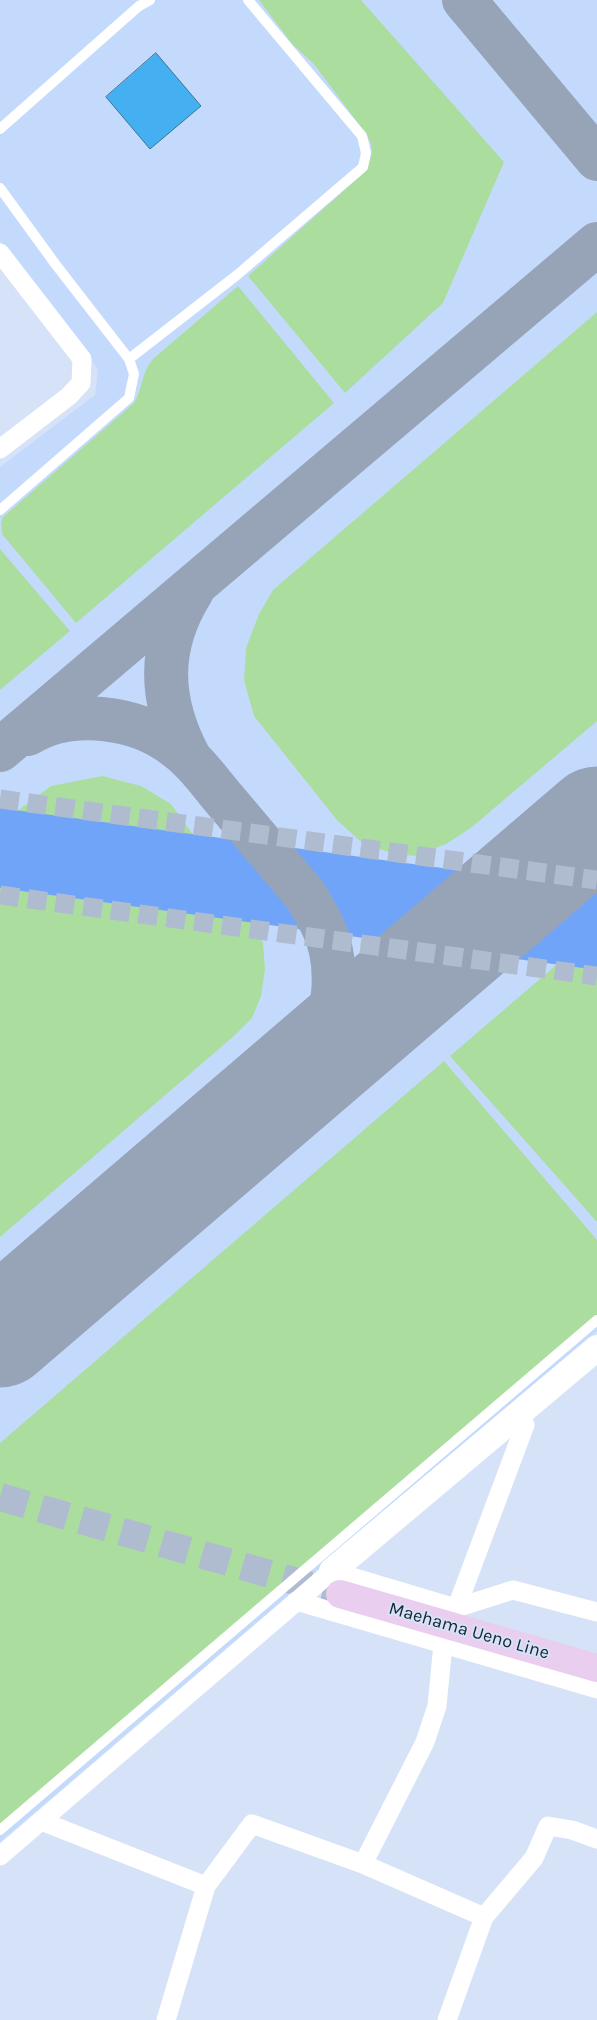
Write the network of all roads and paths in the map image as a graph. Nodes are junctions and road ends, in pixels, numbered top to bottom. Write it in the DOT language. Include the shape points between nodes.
graph roads {
  1 [pos="150,0"];
  2 [pos="248,0"];
  3 [pos="0,129"];
  4 [pos="0,188"];
  5 [pos="0,253"];
  6 [pos="129,359"];
  7 [pos="0,449"];
  8 [pos="0,510"];
  9 [pos="597,1320"];
  10 [pos="597,1348"];
  11 [pos="519,1414"];
  12 [pos="336,1582"];
  13 [pos="296,1600"];
  14 [pos="455,1610"];
  15 [pos="597,1612"];
  16 [pos="444,1642"];
  17 [pos="597,1668"];
  18 [pos="597,1689"];
  19 [pos="41,1821"];
  20 [pos="0,1830"];
  21 [pos="597,1839"];
  22 [pos="0,1856"];
  23 [pos="363,1864"];
  24 [pos="206,1886"];
  25 [pos="484,1918"];
  26 [pos="166,2020"];
  27 [pos="447,2020"];
  1 -- 3 [label="lane" via="139,6"];
  2 -- 6 [label="lane" via="362,136 365,160 363,166 237,275"];
  4 -- 6 [label="lane"];
  5 -- 7 [label="street" via="82,359 81,383"];
  6 -- 8 [label="lane" via="134,374 129,398"];
  9 -- 20 [label="lane"];
  10 -- 11 [label="street"];
  11 -- 12 [label="street"];
  11 -- 14 [label="street" via="524,1425"];
  12 -- 13 [label="street"];
  12 -- 14 [label="street"];
  12 -- 17 [label="main road, Maehama Ueno Line"];
  13 -- 16 [label="street"];
  13 -- 19 [label="street"];
  14 -- 15 [label="street" via="513,1590"];
  14 -- 16 [label="street"];
  16 -- 18 [label="street"];
  16 -- 23 [label="street" via="437,1706 425,1742"];
  19 -- 22 [label="street"];
  19 -- 24 [label="street"];
  21 -- 25 [label="street" via="548,1826 534,1858"];
  23 -- 24 [label="street" via="252,1824"];
  23 -- 25 [label="street"];
  24 -- 26 [label="street"];
  25 -- 27 [label="street"];
}
